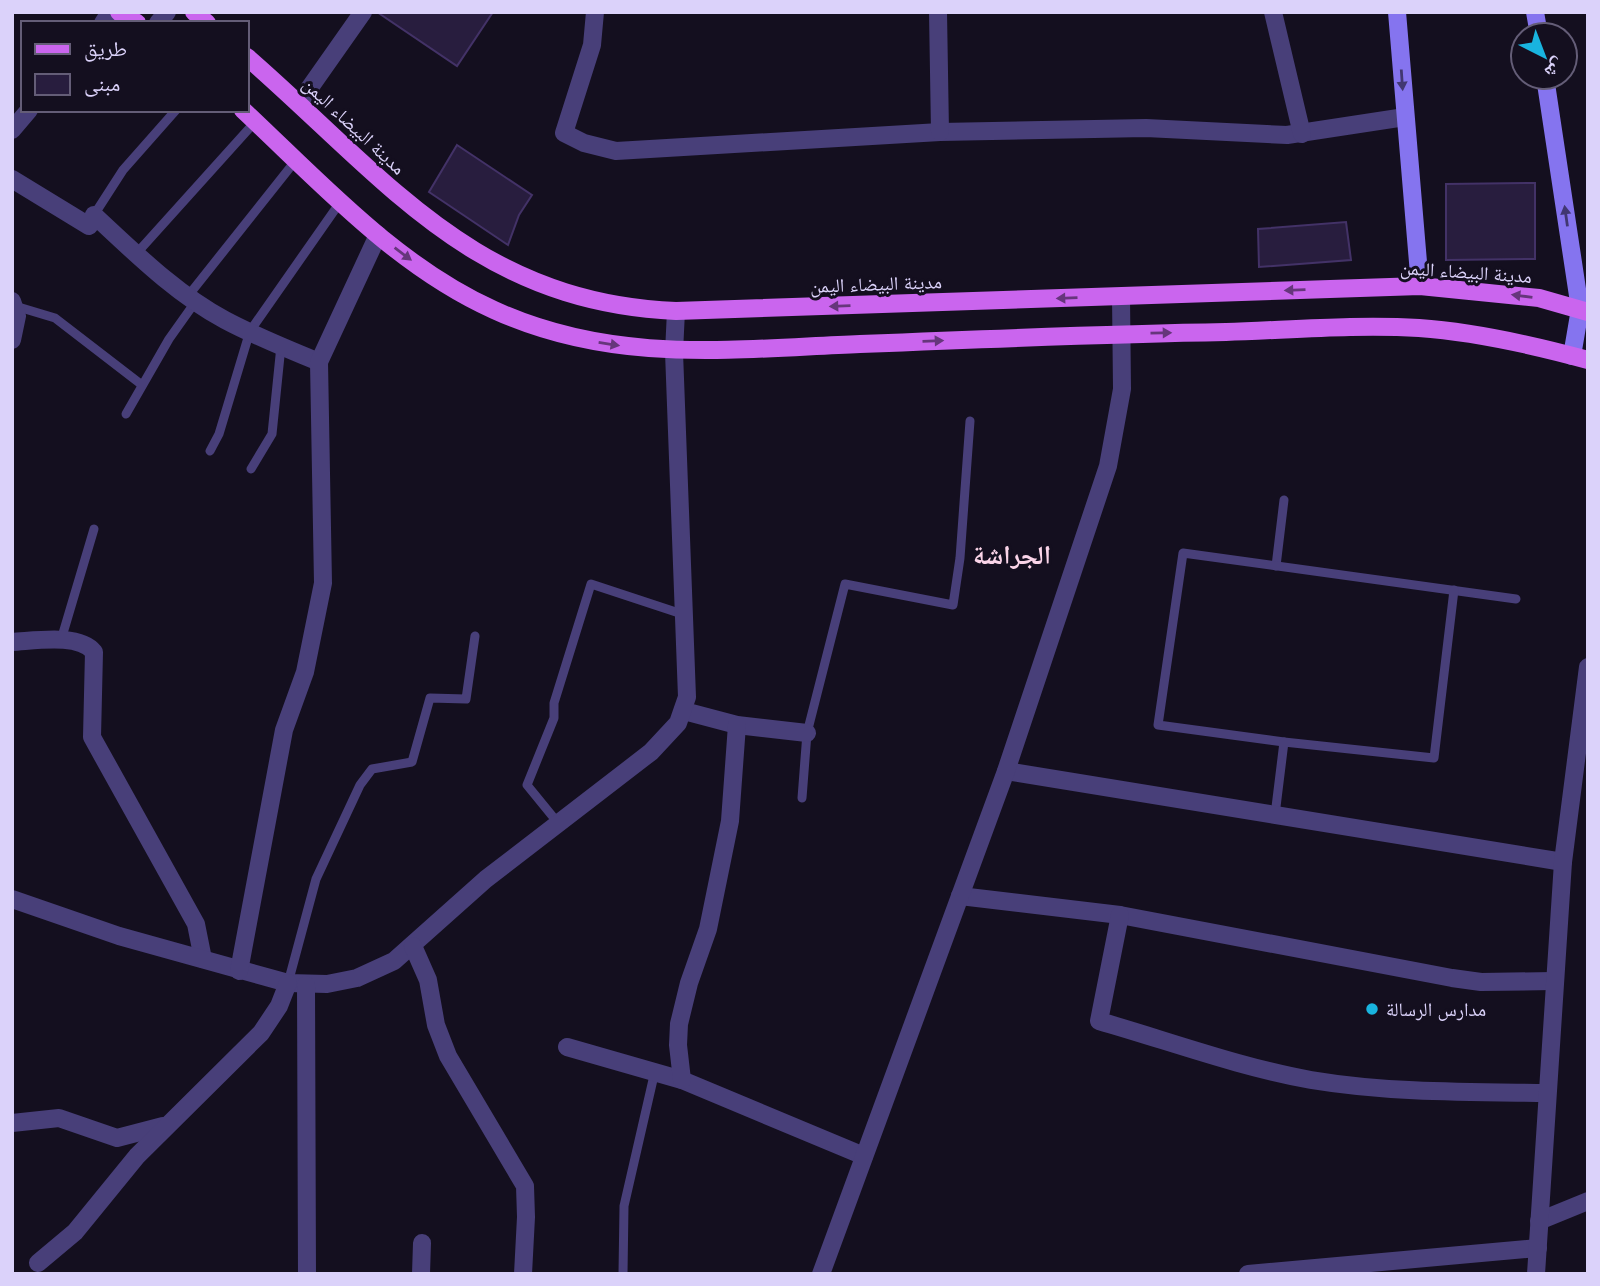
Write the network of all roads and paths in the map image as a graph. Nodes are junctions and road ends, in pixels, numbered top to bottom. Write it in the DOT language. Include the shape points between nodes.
graph roads {
  1 [pos="363,12"];
  2 [pos="595,12"];
  3 [pos="938,12"];
  4 [pos="1273,12"];
  5 [pos="1397,12"];
  6 [pos="248,58"];
  7 [pos="1547,91"];
  8 [pos="299,103"];
  9 [pos="27,112"];
  10 [pos="174,112"];
  11 [pos="249,116"];
  12 [pos="1405,117"];
  13 [pos="12,130"];
  14 [pos="940,132"];
  15 [pos="1302,134"];
  16 [pos="296,160"];
  17 [pos="12,179"];
  18 [pos="341,201"];
  19 [pos="94,215"];
  20 [pos="378,235"];
  21 [pos="136,254"];
  22 [pos="1420,286"];
  23 [pos="1121,297"];
  24 [pos="192,298"];
  25 [pos="13,304"];
  26 [pos="676,311"];
  27 [pos="1584,311"];
  28 [pos="250,331"];
  29 [pos="1123,334"];
  30 [pos="12,340"];
  31 [pos="281,346"];
  32 [pos="674,352"];
  33 [pos="1580,358"];
  34 [pos="319,362"];
  35 [pos="142,385"];
  36 [pos="126,414"];
  37 [pos="970,421"];
  38 [pos="210,451"];
  39 [pos="251,469"];
  40 [pos="1284,500"];
  41 [pos="94,529"];
  42 [pos="1276,566"];
  43 [pos="1454,590"];
  44 [pos="1516,599"];
  45 [pos="685,615"];
  46 [pos="475,636"];
  47 [pos="60,641"];
  48 [pos="12,642"];
  49 [pos="1588,667"];
  50 [pos="684,711"];
  51 [pos="737,725"];
  52 [pos="807,733"];
  53 [pos="1284,742"];
  54 [pos="1006,771"];
  55 [pos="802,798"];
  56 [pos="1275,815"];
  57 [pos="558,823"];
  58 [pos="1563,862"];
  59 [pos="960,896"];
  60 [pos="12,899"];
  61 [pos="1120,915"];
  62 [pos="414,946"];
  63 [pos="203,959"];
  64 [pos="239,971"];
  65 [pos="1553,981"];
  66 [pos="297,984"];
  67 [pos="567,1047"];
  68 [pos="655,1071"];
  69 [pos="682,1080"];
  70 [pos="1547,1093"];
  71 [pos="12,1123"];
  72 [pos="169,1124"];
  73 [pos="864,1156"];
  74 [pos="1588,1200"];
  75 [pos="1539,1221"];
  76 [pos="422,1243"];
  77 [pos="1538,1248"];
  78 [pos="38,1263"];
  79 [pos="307,1274"];
  80 [pos="421,1274"];
  81 [pos="523,1274"];
  82 [pos="623,1274"];
  83 [pos="821,1274"];
  84 [pos="1248,1274"];
  85 [pos="1536,1274"];
  1 -- 8 [label="street"];
  2 -- 14 [label="street" via="592,45 564,133 584,143 616,151 642,151"];
  3 -- 14 [label="street"];
  4 -- 15 [label="street"];
  5 -- 12 [label="main road, one-way"];
  6 -- 8 [label="main road, مدينة البيضاء اليمن"];
  27 -- 7 [label="main road, one-way"];
  8 -- 26 [label="main road, مدينة البيضاء اليمن" via="420,215 486,260 563,292"];
  9 -- 13 [label="street"];
  10 -- 19 [label="lane" via="123,170"];
  11 -- 16 [label="main road"];
  11 -- 21 [label="lane"];
  12 -- 15 [label="street"];
  12 -- 22 [label="main road"];
  14 -- 15 [label="street" via="1146,128"];
  16 -- 18 [label="main road"];
  16 -- 24 [label="lane"];
  17 -- 19 [label="street" via="89,226"];
  18 -- 20 [label="main road"];
  18 -- 28 [label="lane"];
  19 -- 21 [label="street"];
  20 -- 32 [label="main road, one-way" via="436,277 523,322 590,341"];
  20 -- 34 [label="street"];
  21 -- 24 [label="street"];
  22 -- 23 [label="main road, مدينة البيضاء اليمن, one-way"];
  27 -- 22 [label="main road, مدينة البيضاء اليمن, one-way" via="1539,298"];
  23 -- 26 [label="main road, مدينة البيضاء اليمن, one-way"];
  23 -- 29 [label="street"];
  24 -- 28 [label="street"];
  24 -- 35 [label="lane"];
  25 -- 30 [label="street" via="17,316"];
  25 -- 35 [label="lane" via="55,318"];
  26 -- 32 [label="street"];
  27 -- 33 [label="main road"];
  28 -- 31 [label="street"];
  28 -- 38 [label="lane"];
  32 -- 29 [label="main road, one-way"];
  29 -- 33 [label="main road, one-way" via="1419,328 1525,344"];
  29 -- 54 [label="street" via="1122,389 1108,466"];
  31 -- 34 [label="street"];
  31 -- 39 [label="lane" via="272,434"];
  32 -- 45 [label="street"];
  34 -- 64 [label="street" via="323,583 305,672 284,730"];
  35 -- 36 [label="lane"];
  37 -- 52 [label="lane" via="953,605 845,584"];
  40 -- 42 [label="lane"];
  41 -- 47 [label="lane"];
  42 -- 43 [label="lane"];
  42 -- 53 [label="lane" via="1182,553 1158,725"];
  43 -- 44 [label="lane"];
  43 -- 53 [label="lane" via="1434,758"];
  45 -- 50 [label="street"];
  45 -- 57 [label="lane" via="591,584 554,704 554,718 527,785"];
  46 -- 66 [label="lane" via="466,699 430,698 412,762 372,769 360,785 316,879"];
  47 -- 48 [label="street"];
  47 -- 63 [label="street" via="83,644 94,652 92,737 196,924"];
  49 -- 58 [label="street"];
  50 -- 51 [label="street"];
  50 -- 57 [label="street" via="651,752"];
  51 -- 52 [label="street"];
  51 -- 69 [label="street" via="730,821 708,929 679,1024"];
  52 -- 55 [label="lane"];
  53 -- 56 [label="lane"];
  54 -- 56 [label="street"];
  54 -- 59 [label="street"];
  56 -- 58 [label="street"];
  57 -- 62 [label="street" via="486,879"];
  58 -- 65 [label="street"];
  59 -- 61 [label="street"];
  59 -- 73 [label="street"];
  60 -- 63 [label="street"];
  61 -- 65 [label="street" via="1444,977 1481,982"];
  61 -- 70 [label="street" via="1099,1021 1264,1069 1336,1084 1408,1091"];
  62 -- 66 [label="street" via="376,971 327,984"];
  62 -- 81 [label="street" via="448,1056 525,1186"];
  63 -- 64 [label="street"];
  64 -- 66 [label="street"];
  65 -- 70 [label="street"];
  66 -- 72 [label="street" via="261,1033"];
  66 -- 79 [label="street"];
  67 -- 68 [label="street"];
  68 -- 69 [label="street"];
  68 -- 82 [label="lane" via="624,1206"];
  69 -- 73 [label="street"];
  70 -- 75 [label="street"];
  71 -- 72 [label="street" via="59,1118 117,1138"];
  72 -- 78 [label="street" via="123,1171 75,1233"];
  73 -- 83 [label="street"];
  74 -- 75 [label="street"];
  75 -- 77 [label="street"];
  76 -- 80 [label="street"];
  77 -- 84 [label="street"];
  77 -- 85 [label="street"];
}
